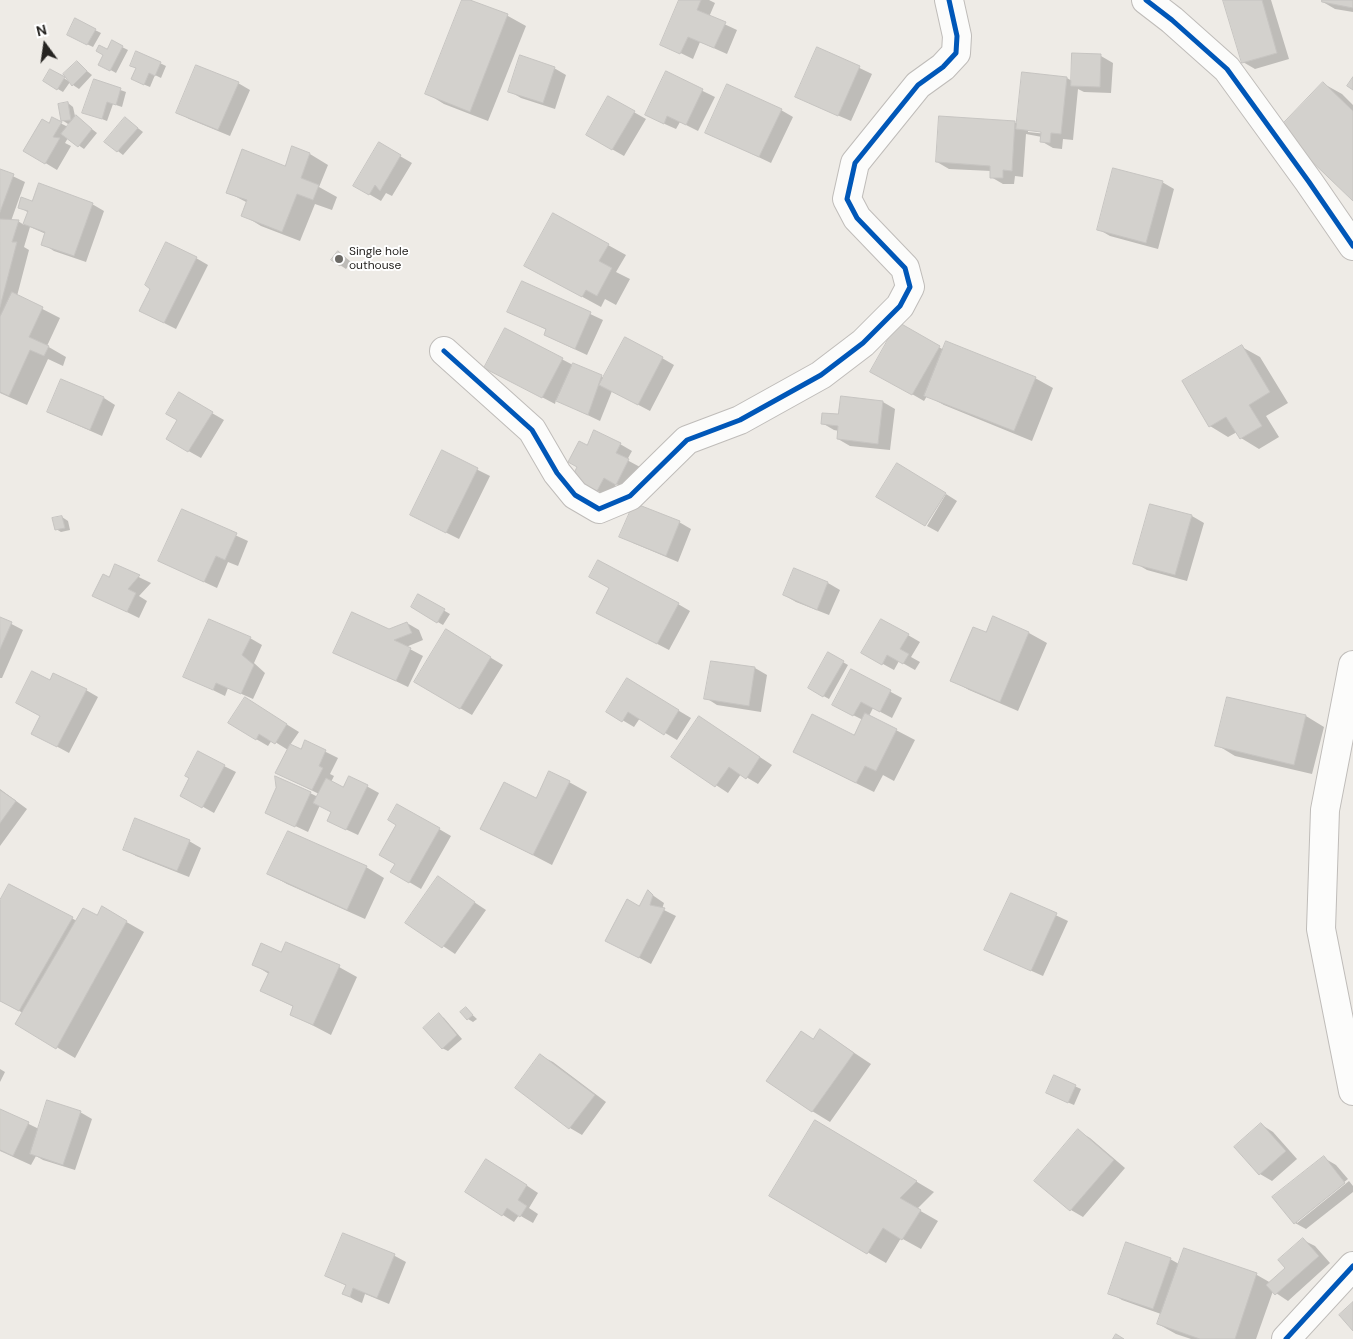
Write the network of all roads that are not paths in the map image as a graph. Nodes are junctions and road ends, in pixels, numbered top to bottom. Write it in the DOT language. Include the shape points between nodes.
graph roads {
  1 [pos="950,0"];
  2 [pos="1146,0"];
  3 [pos="1353,246"];
  4 [pos="444,351"];
  5 [pos="1353,665"];
  6 [pos="1353,1091"];
  7 [pos="1353,1266"];
  8 [pos="1286,1339"];
  1 -- 4 [label="street" via="957,36 956,53 918,85 855,163 847,199 857,218 904,268 910,286 900,306 863,342 821,374 740,420 687,440 630,496 599,509 574,495 532,430"];
  2 -- 3 [label="street" via="1227,69"];
  5 -- 6 [label="street" via="1325,810 1321,929"];
  7 -- 8 [label="street"];
}
